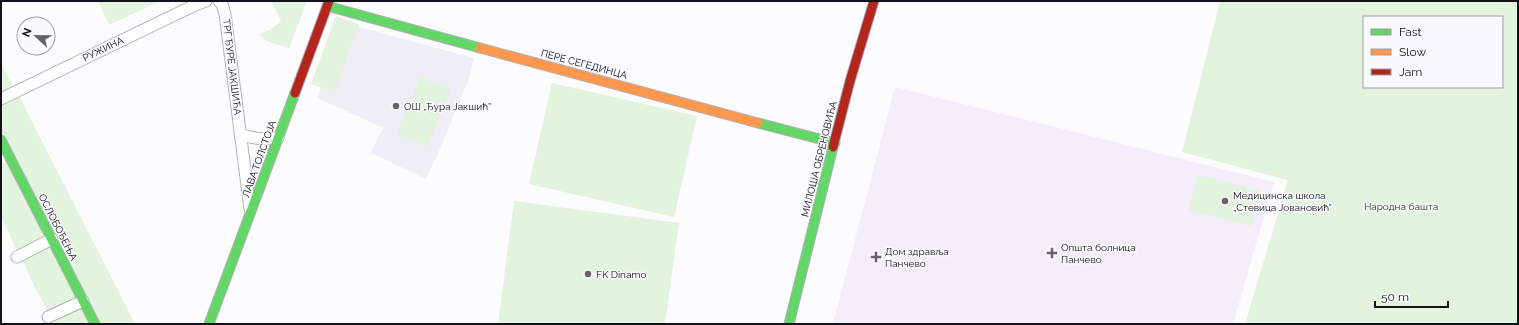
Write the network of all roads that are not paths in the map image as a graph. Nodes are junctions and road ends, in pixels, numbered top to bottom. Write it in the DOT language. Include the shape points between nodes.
graph roads {
  1 [pos="206,1"];
  2 [pos="219,1"];
  3 [pos="874,1"];
  4 [pos="328,4"];
  5 [pos="1,99"];
  6 [pos="240,134"];
  7 [pos="278,138"];
  8 [pos="1,140"];
  9 [pos="835,143"];
  10 [pos="251,212"];
  11 [pos="52,240"];
  12 [pos="17,258"];
  13 [pos="83,301"];
  14 [pos="48,317"];
  15 [pos="95,324"];
  16 [pos="209,324"];
  17 [pos="789,324"];
  1 -- 5 [label="street, РУЖИНА"];
  2 -- 6 [label="street, ТРГ ЂУРЕ ЈАКШИЋА" via="225,14"];
  3 -- 9 [label="street, МИЛОША ОБРЕНОВИЋА"];
  4 -- 7 [label="street, ЛАВА ТОЛСТОЈА"];
  4 -- 9 [label="street, ПЕРЕ СЕГЕДИНЦА"];
  6 -- 7 [label="street" via="264,140"];
  6 -- 10 [label="street, ТРГ ЂУРЕ ЈАКШИЋА"];
  7 -- 10 [label="street, ЛАВА ТОЛСТОЈА"];
  8 -- 11 [label="street, ОСЛОБОЂЕЊА"];
  9 -- 17 [label="street, МИЛОША ОБРЕНОВИЋА"];
  10 -- 16 [label="street, ЛАВА ТОЛСТОЈА"];
  11 -- 12 [label="street"];
  11 -- 13 [label="street, ОСЛОБОЂЕЊА"];
  13 -- 14 [label="street"];
  13 -- 15 [label="street, ОСЛОБОЂЕЊА"];
}
